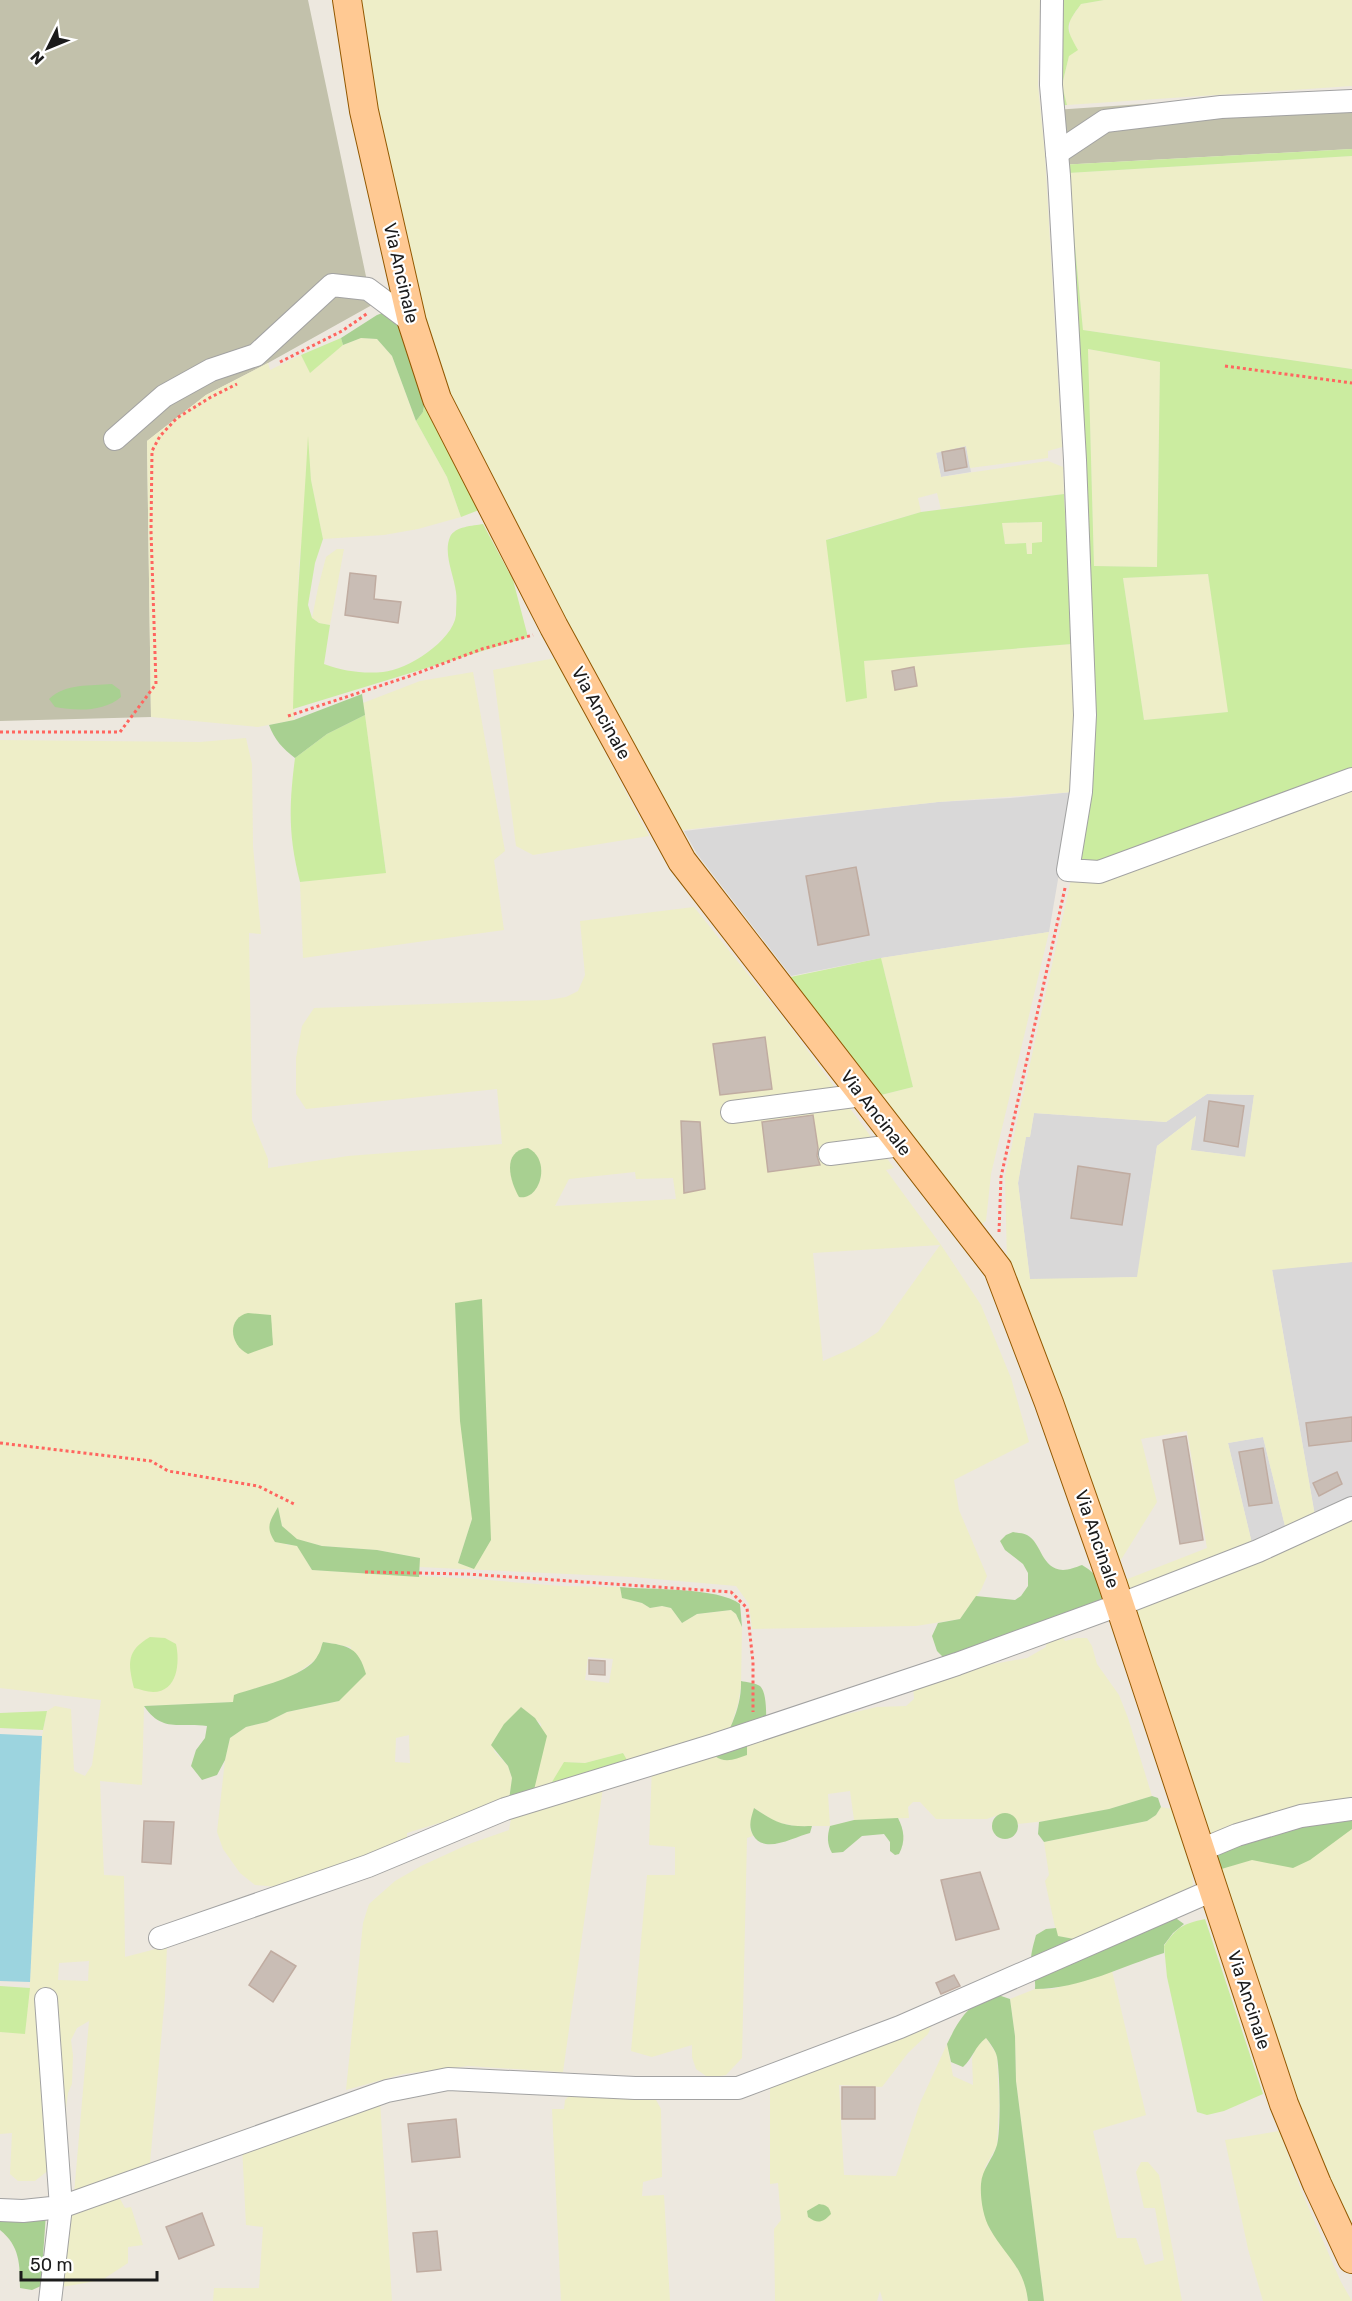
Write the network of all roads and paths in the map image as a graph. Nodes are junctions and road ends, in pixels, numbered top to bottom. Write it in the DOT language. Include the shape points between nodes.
graph roads {
  1 [pos="347,0"];
  2 [pos="1052,0"];
  3 [pos="1352,101"];
  4 [pos="1057,153"];
  5 [pos="385,302"];
  6 [pos="412,322"];
  7 [pos="279,362"];
  8 [pos="1225,366"];
  9 [pos="243,381"];
  10 [pos="1352,383"];
  11 [pos="115,439"];
  12 [pos="554,627"];
  13 [pos="288,716"];
  14 [pos="0,732"];
  15 [pos="1352,779"];
  16 [pos="1068,870"];
  17 [pos="862,1095"];
  18 [pos="732,1112"];
  19 [pos="901,1145"];
  20 [pos="830,1154"];
  21 [pos="999,1235"];
  22 [pos="0,1443"];
  23 [pos="296,1505"];
  24 [pos="1352,1508"];
  25 [pos="365,1572"];
  26 [pos="1119,1605"];
  27 [pos="753,1732"];
  28 [pos="1352,1809"];
  29 [pos="1200,1850"];
  30 [pos="1213,1890"];
  31 [pos="159,1938"];
  32 [pos="46,1999"];
  33 [pos="61,2207"];
  34 [pos="0,2210"];
  35 [pos="1352,2259"];
  36 [pos="50,2301"];
  1 -- 6 [label="main road, Via Ancinale" via="364,111"];
  2 -- 4 [label="street" via="1051,85"];
  3 -- 4 [label="street" via="1221,107 1105,121"];
  4 -- 16 [label="street" via="1085,715 1081,792"];
  5 -- 6 [label="street"];
  5 -- 7 [label="path" via="342,331"];
  5 -- 11 [label="street" via="368,289 332,285 256,355 211,370 164,396"];
  6 -- 12 [label="main road, Via Ancinale" via="437,399"];
  8 -- 10 [label="path"];
  9 -- 14 [label="path" via="177,418 152,451 156,684 150,693 120,732"];
  12 -- 13 [label="path"];
  12 -- 17 [label="main road, Via Ancinale" via="682,861"];
  15 -- 16 [label="street" via="1099,872"];
  16 -- 21 [label="path" via="1001,1177"];
  17 -- 18 [label="street"];
  17 -- 19 [label="main road, Via Ancinale"];
  19 -- 20 [label="street"];
  19 -- 26 [label="main road, Via Ancinale" via="998,1269"];
  22 -- 23 [label="path" via="151,1461 168,1471 258,1486"];
  24 -- 26 [label="street" via="1258,1551"];
  25 -- 27 [label="path" via="478,1575 731,1592 747,1608 753,1662"];
  26 -- 27 [label="street"];
  26 -- 29 [label="main road, Via Ancinale"];
  27 -- 31 [label="street" via="505,1809 368,1866"];
  28 -- 29 [label="street" via="1301,1816"];
  29 -- 30 [label="main road, Via Ancinale"];
  30 -- 33 [label="street" via="900,2027 738,2088 635,2088 448,2079 387,2091"];
  30 -- 35 [label="main road, Via Ancinale" via="1284,2104"];
  32 -- 33 [label="street"];
  33 -- 34 [label="street"];
  33 -- 36 [label="street"];
}
